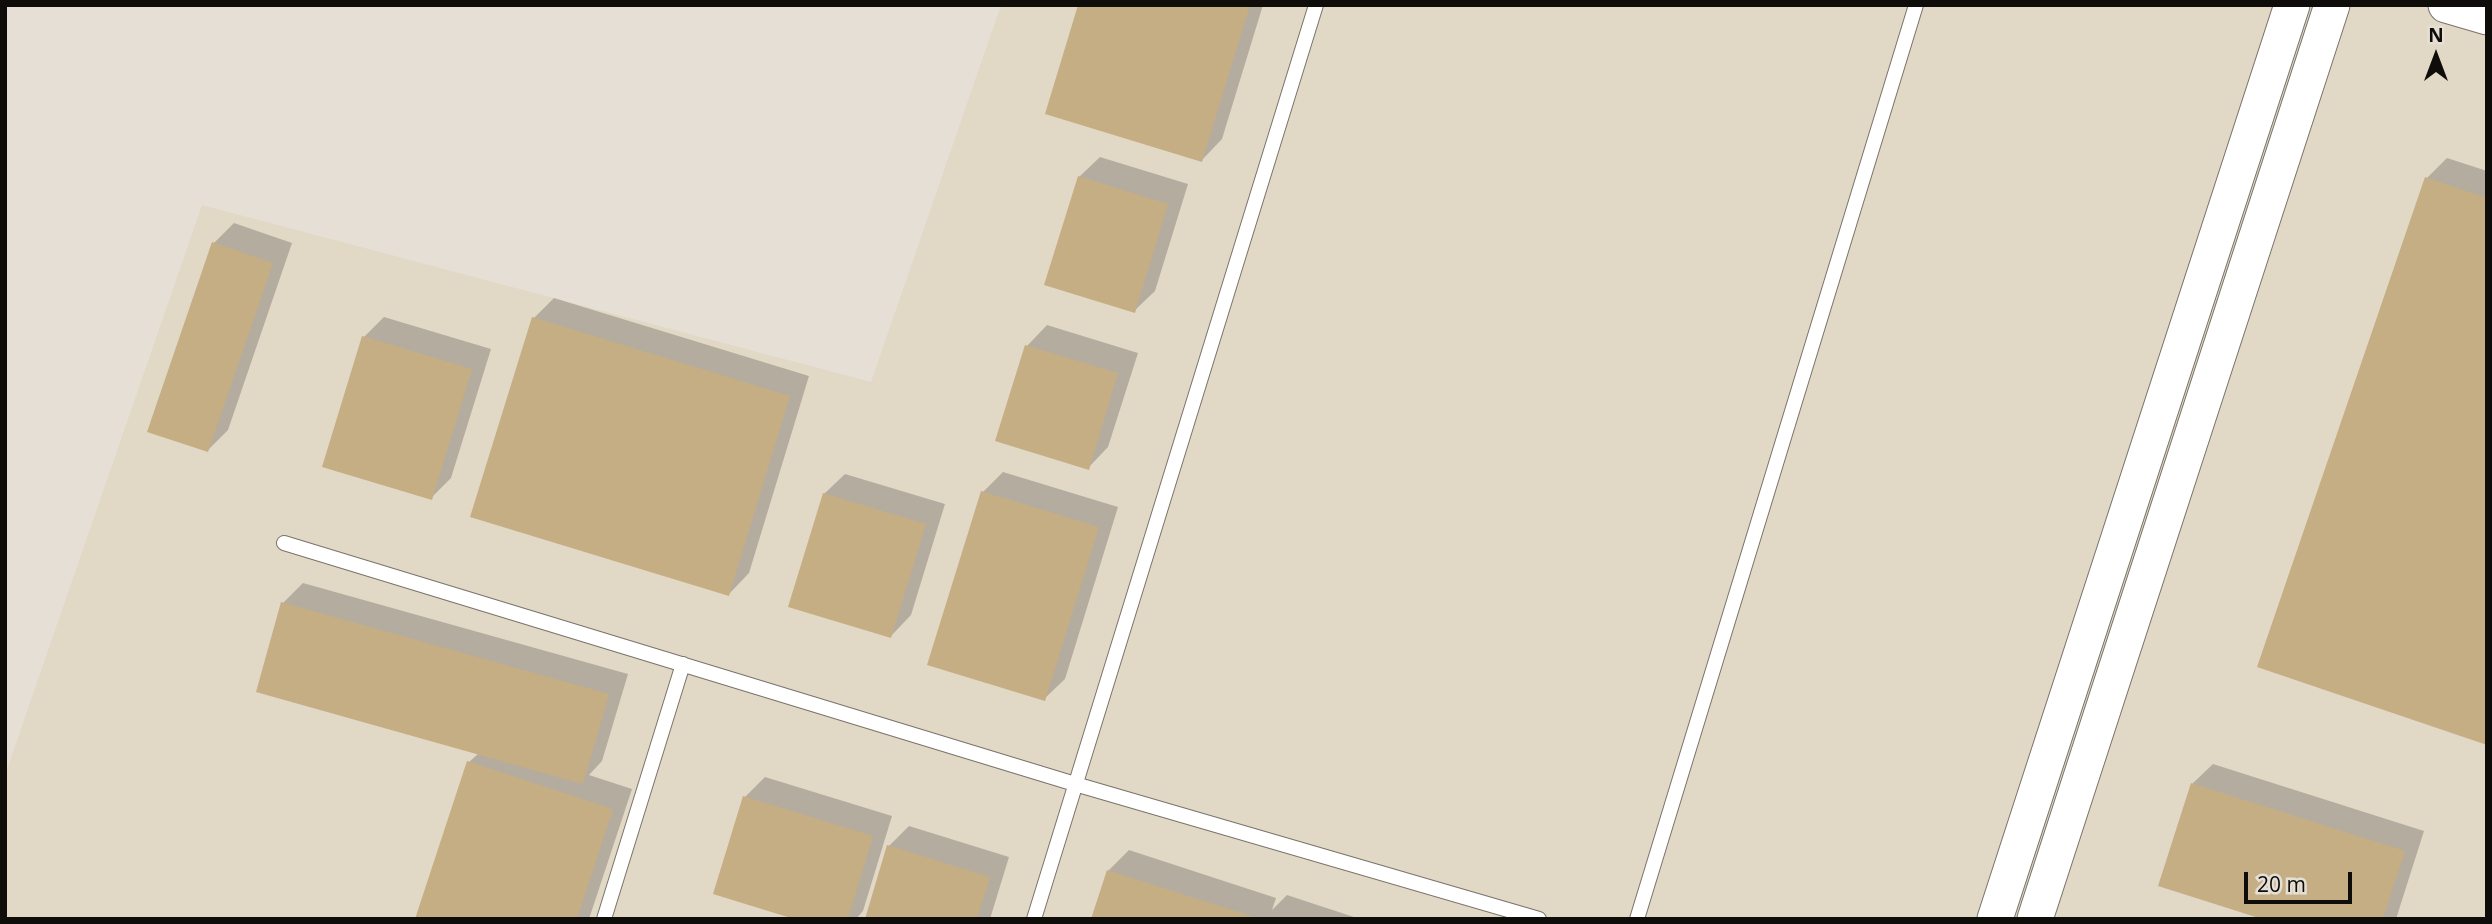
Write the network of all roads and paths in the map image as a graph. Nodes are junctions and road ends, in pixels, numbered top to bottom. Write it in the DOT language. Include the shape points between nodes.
graph roads {
  1 [pos="1316,5"];
  2 [pos="1916,5"];
  3 [pos="2292,5"];
  4 [pos="2332,5"];
  5 [pos="2445,5"];
  6 [pos="2487,17"];
  7 [pos="284,543"];
  8 [pos="683,664"];
  9 [pos="1075,784"];
  10 [pos="604,919"];
  11 [pos="1034,919"];
  12 [pos="1539,919"];
  13 [pos="1637,919"];
  14 [pos="1995,919"];
  15 [pos="2035,919"];
  1 -- 9 [label="lane"];
  2 -- 13 [label="lane"];
  3 -- 14 [label="street"];
  4 -- 15 [label="street"];
  5 -- 6 [label="street"];
  7 -- 8 [label="lane"];
  8 -- 9 [label="lane"];
  8 -- 10 [label="lane"];
  9 -- 11 [label="lane"];
  9 -- 12 [label="lane"];
}
